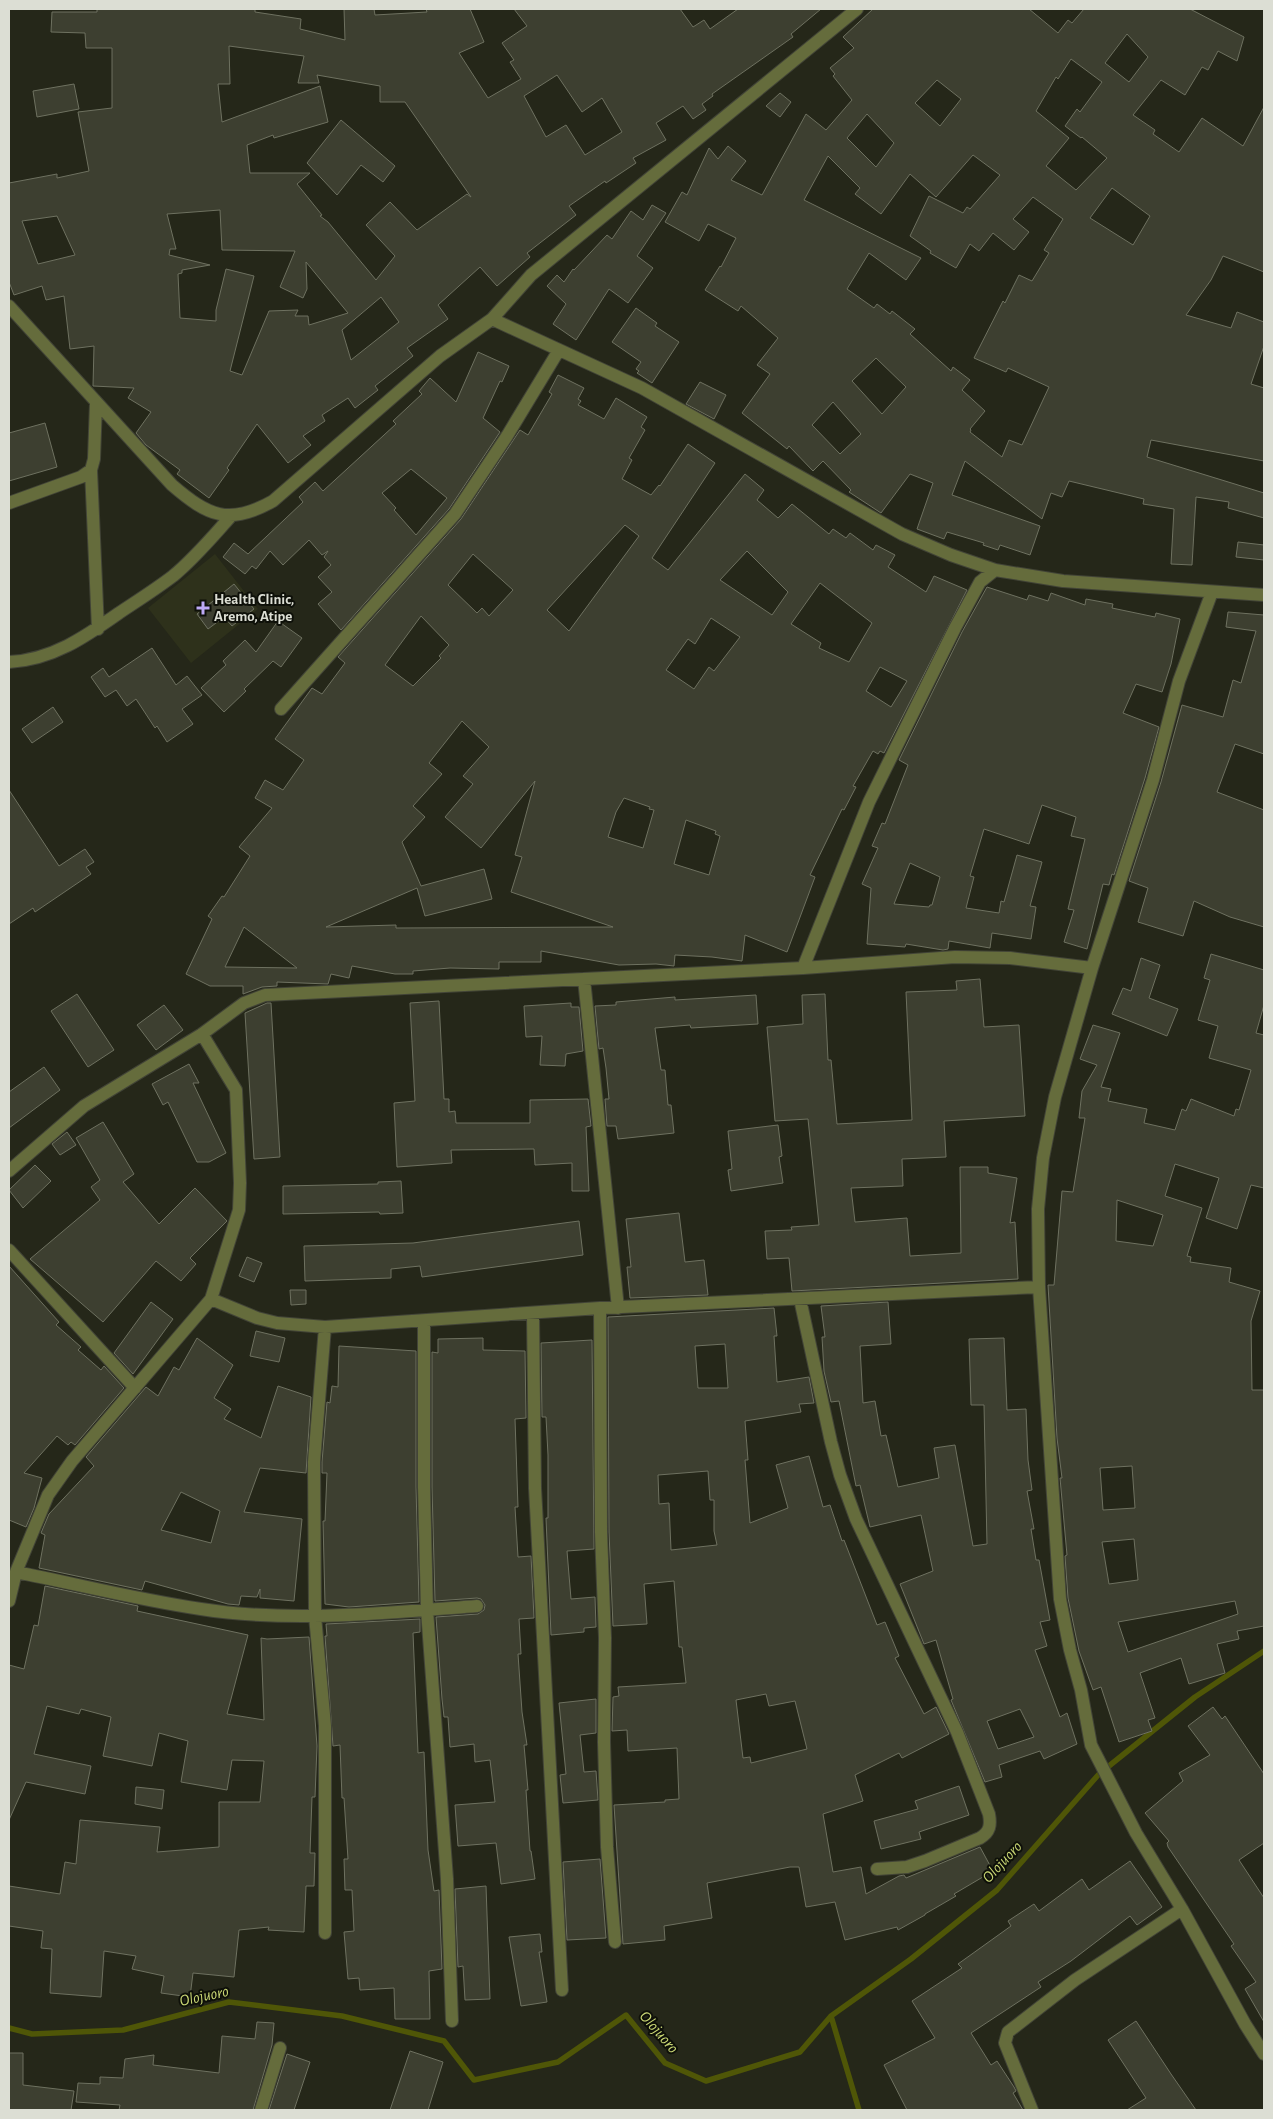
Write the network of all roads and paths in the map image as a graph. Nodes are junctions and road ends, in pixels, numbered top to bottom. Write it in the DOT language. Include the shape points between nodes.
graph roads {
  1 [pos="858,9"];
  2 [pos="9,306"];
  3 [pos="492,319"];
  4 [pos="560,350"];
  5 [pos="96,403"];
  6 [pos="91,470"];
  7 [pos="9,504"];
  8 [pos="232,515"];
  9 [pos="995,570"];
  10 [pos="1212,592"];
  11 [pos="1264,596"];
  12 [pos="98,629"];
  13 [pos="9,662"];
  14 [pos="280,709"];
  15 [pos="803,968"];
  16 [pos="1092,968"];
  17 [pos="584,979"];
  18 [pos="202,1034"];
  19 [pos="9,1171"];
  20 [pos="9,1250"];
  21 [pos="1039,1288"];
  22 [pos="211,1299"];
  23 [pos="800,1299"];
  24 [pos="600,1308"];
  25 [pos="618,1308"];
  26 [pos="533,1314"];
  27 [pos="424,1321"];
  28 [pos="325,1327"];
  29 [pos="135,1388"];
  30 [pos="16,1572"];
  31 [pos="9,1602"];
  32 [pos="477,1606"];
  33 [pos="427,1610"];
  34 [pos="315,1616"];
  35 [pos="877,1869"];
  36 [pos="1182,1909"];
  37 [pos="324,1934"];
  38 [pos="615,1942"];
  39 [pos="562,1990"];
  40 [pos="452,2021"];
  41 [pos="280,2048"];
  42 [pos="1264,2054"];
  43 [pos="262,2110"];
  44 [pos="1032,2110"];
  1 -- 3 [label="street" via="530,275"];
  2 -- 5 [label="street"];
  3 -- 4 [label="street"];
  3 -- 8 [label="street" via="440,356 273,500 254,512"];
  4 -- 9 [label="street" via="642,388 902,534"];
  4 -- 14 [label="street" via="455,514"];
  5 -- 6 [label="street"];
  5 -- 8 [label="street" via="190,500 210,512"];
  6 -- 7 [label="street" via="81,477"];
  6 -- 12 [label="street"];
  8 -- 12 [label="street" via="172,576"];
  9 -- 10 [label="street" via="1063,581"];
  9 -- 15 [label="street" via="980,582 954,628 869,802"];
  10 -- 11 [label="street"];
  10 -- 16 [label="street" via="1179,680 1153,780"];
  12 -- 13 [label="street" via="53,653"];
  15 -- 16 [label="street" via="955,957 1010,958"];
  15 -- 17 [label="street"];
  16 -- 21 [label="street" via="1056,1097 1043,1158 1038,1209"];
  17 -- 18 [label="street" via="265,995 244,1003"];
  17 -- 25 [label="street"];
  18 -- 19 [label="street" via="84,1106"];
  18 -- 22 [label="street" via="236,1090 240,1183 238,1210"];
  20 -- 29 [label="street"];
  21 -- 23 [label="street"];
  21 -- 36 [label="street" via="1060,1599 1091,1745 1136,1833"];
  22 -- 28 [label="street" via="277,1323"];
  22 -- 29 [label="street"];
  23 -- 25 [label="street"];
  23 -- 35 [label="street" via="843,1484 860,1528 957,1732 989,1814 990,1824 986,1834 980,1838 925,1861"];
  24 -- 25 [label="street"];
  24 -- 26 [label="street"];
  24 -- 38 [label="street" via="604,1742 607,1847"];
  26 -- 27 [label="street"];
  26 -- 39 [label="street" via="535,1488"];
  27 -- 28 [label="street"];
  27 -- 33 [label="street"];
  28 -- 34 [label="street" via="314,1462"];
  29 -- 30 [label="street" via="72,1461 48,1496"];
  30 -- 31 [label="street"];
  30 -- 34 [label="street" via="202,1610"];
  32 -- 33 [label="street"];
  33 -- 34 [label="street"];
  33 -- 40 [label="street" via="447,1879"];
  34 -- 37 [label="street" via="325,1726"];
  36 -- 42 [label="street"];
  36 -- 44 [label="street" via="1075,1980 1008,2032 1005,2043"];
  41 -- 43 [label="street"];
}
